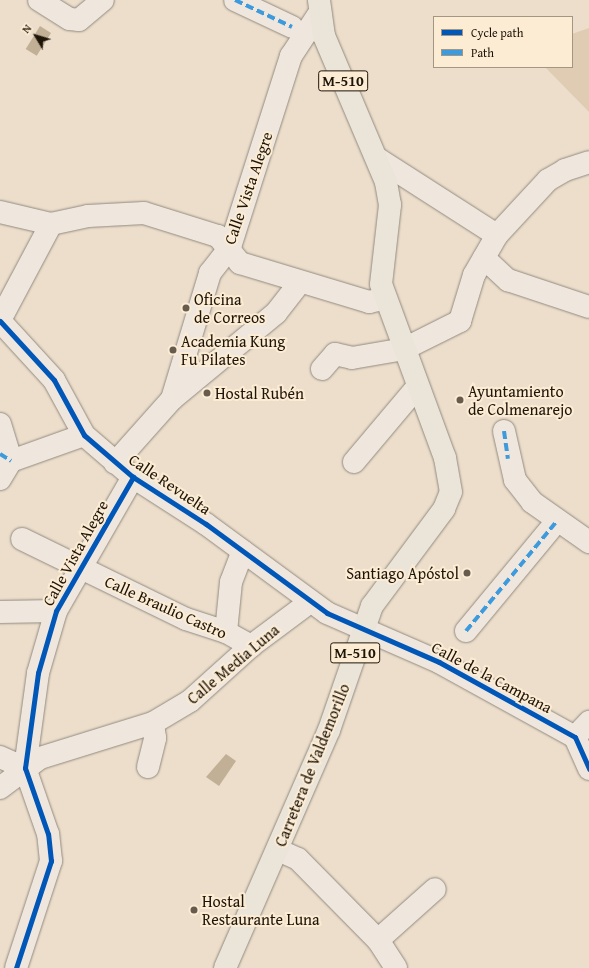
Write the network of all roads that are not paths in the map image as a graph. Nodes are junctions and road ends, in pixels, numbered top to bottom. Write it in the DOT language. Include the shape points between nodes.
graph roads {
  1 [pos="39,0"];
  2 [pos="103,0"];
  3 [pos="235,0"];
  4 [pos="319,6"];
  5 [pos="292,27"];
  6 [pos="378,159"];
  7 [pos="589,162"];
  8 [pos="417,184"];
  9 [pos="390,205"];
  10 [pos="0,212"];
  11 [pos="51,224"];
  12 [pos="497,235"];
  13 [pos="230,247"];
  14 [pos="484,258"];
  15 [pos="300,282"];
  16 [pos="386,298"];
  17 [pos="589,307"];
  18 [pos="0,320"];
  19 [pos="404,349"];
  20 [pos="322,369"];
  21 [pos="418,386"];
  22 [pos="172,399"];
  23 [pos="0,424"];
  24 [pos="504,431"];
  25 [pos="84,435"];
  26 [pos="6,458"];
  27 [pos="354,462"];
  28 [pos="115,463"];
  29 [pos="132,477"];
  30 [pos="0,479"];
  31 [pos="557,521"];
  32 [pos="22,539"];
  33 [pos="589,542"];
  34 [pos="243,551"];
  35 [pos="81,569"];
  36 [pos="310,602"];
  37 [pos="56,611"];
  38 [pos="0,612"];
  39 [pos="363,629"];
  40 [pos="466,631"];
  41 [pos="226,632"];
  42 [pos="251,646"];
  43 [pos="153,723"];
  44 [pos="582,729"];
  45 [pos="0,757"];
  46 [pos="148,767"];
  47 [pos="25,768"];
  48 [pos="589,769"];
  49 [pos="0,788"];
  50 [pos="278,850"];
  51 [pos="436,890"];
  52 [pos="378,940"];
  53 [pos="16,968"];
  54 [pos="225,968"];
  55 [pos="396,968"];
  1 -- 2 [label="street" via="70,19 79,20"];
  3 -- 5 [label="street"];
  4 -- 6 [label="main road, M-510" via="327,42"];
  4 -- 13 [label="street, Calle Vista Alegre" via="291,56"];
  6 -- 8 [label="street"];
  6 -- 9 [label="main road, M-510"];
  7 -- 12 [label="street" via="564,170 548,180"];
  8 -- 9 [label="street"];
  8 -- 12 [label="street"];
  9 -- 16 [label="main road, M-510" via="381,269"];
  10 -- 11 [label="street"];
  11 -- 13 [label="street" via="88,216 144,213 218,236"];
  11 -- 18 [label="street"];
  12 -- 14 [label="street"];
  13 -- 15 [label="street" via="240,263"];
  13 -- 22 [label="street, Calle Vista Alegre" via="210,273"];
  14 -- 17 [label="street" via="508,280"];
  14 -- 19 [label="street" via="460,321"];
  15 -- 16 [label="street" via="369,302"];
  15 -- 22 [label="street" via="276,313"];
  16 -- 19 [label="main road, Carretera de Valdemorillo / M-510"];
  18 -- 25 [label="street, Calle Revuelta" via="54,380"];
  19 -- 20 [label="street" via="352,358 335,354"];
  19 -- 21 [label="main road, Carretera de Valdemorillo / M-510"];
  21 -- 27 [label="street"];
  21 -- 39 [label="main road, Carretera de Valdemorillo / M-510" via="445,458 451,492 444,509 372,606"];
  22 -- 28 [label="street, Calle Vista Alegre"];
  23 -- 26 [label="street"];
  24 -- 31 [label="street" via="508,459 515,480 532,502"];
  25 -- 26 [label="street"];
  25 -- 28 [label="street, Calle Revuelta"];
  26 -- 30 [label="street"];
  28 -- 29 [label="street, Calle Revuelta"];
  29 -- 34 [label="street, Calle Revuelta"];
  29 -- 35 [label="street, Calle Vista Alegre"];
  31 -- 33 [label="street"];
  31 -- 40 [label="street"];
  32 -- 35 [label="street, Calle Vista Alegre"];
  34 -- 36 [label="street, Calle Revuelta"];
  34 -- 41 [label="street" via="231,582"];
  35 -- 37 [label="street, Calle Vista Alegre"];
  35 -- 41 [label="street, Calle Braulio Castro" via="186,619"];
  36 -- 39 [label="street, Calle Revuelta"];
  36 -- 42 [label="street, Calle Media Luna"];
  37 -- 38 [label="street"];
  37 -- 47 [label="street, Calle Vista Alegre" via="38,673"];
  39 -- 44 [label="street, Calle de la Campana"];
  39 -- 50 [label="main road, Carretera de Valdemorillo / M-510" via="329,730"];
  41 -- 42 [label="street, Calle Braulio Castro"];
  42 -- 43 [label="street, Calle Media Luna" via="190,701"];
  43 -- 46 [label="street" via="155,738"];
  43 -- 47 [label="street, Calle Media Luna" via="40,758"];
  44 -- 48 [label="street, Calle de la Campana"];
  45 -- 47 [label="street"];
  47 -- 49 [label="street, Calle Media Luna"];
  47 -- 53 [label="street, Calle Vista Alegre" via="48,834 51,861"];
  50 -- 52 [label="street" via="298,859"];
  50 -- 54 [label="main road, Carretera de Valdemorillo / M-510"];
  51 -- 52 [label="street"];
  52 -- 55 [label="street"];
}
